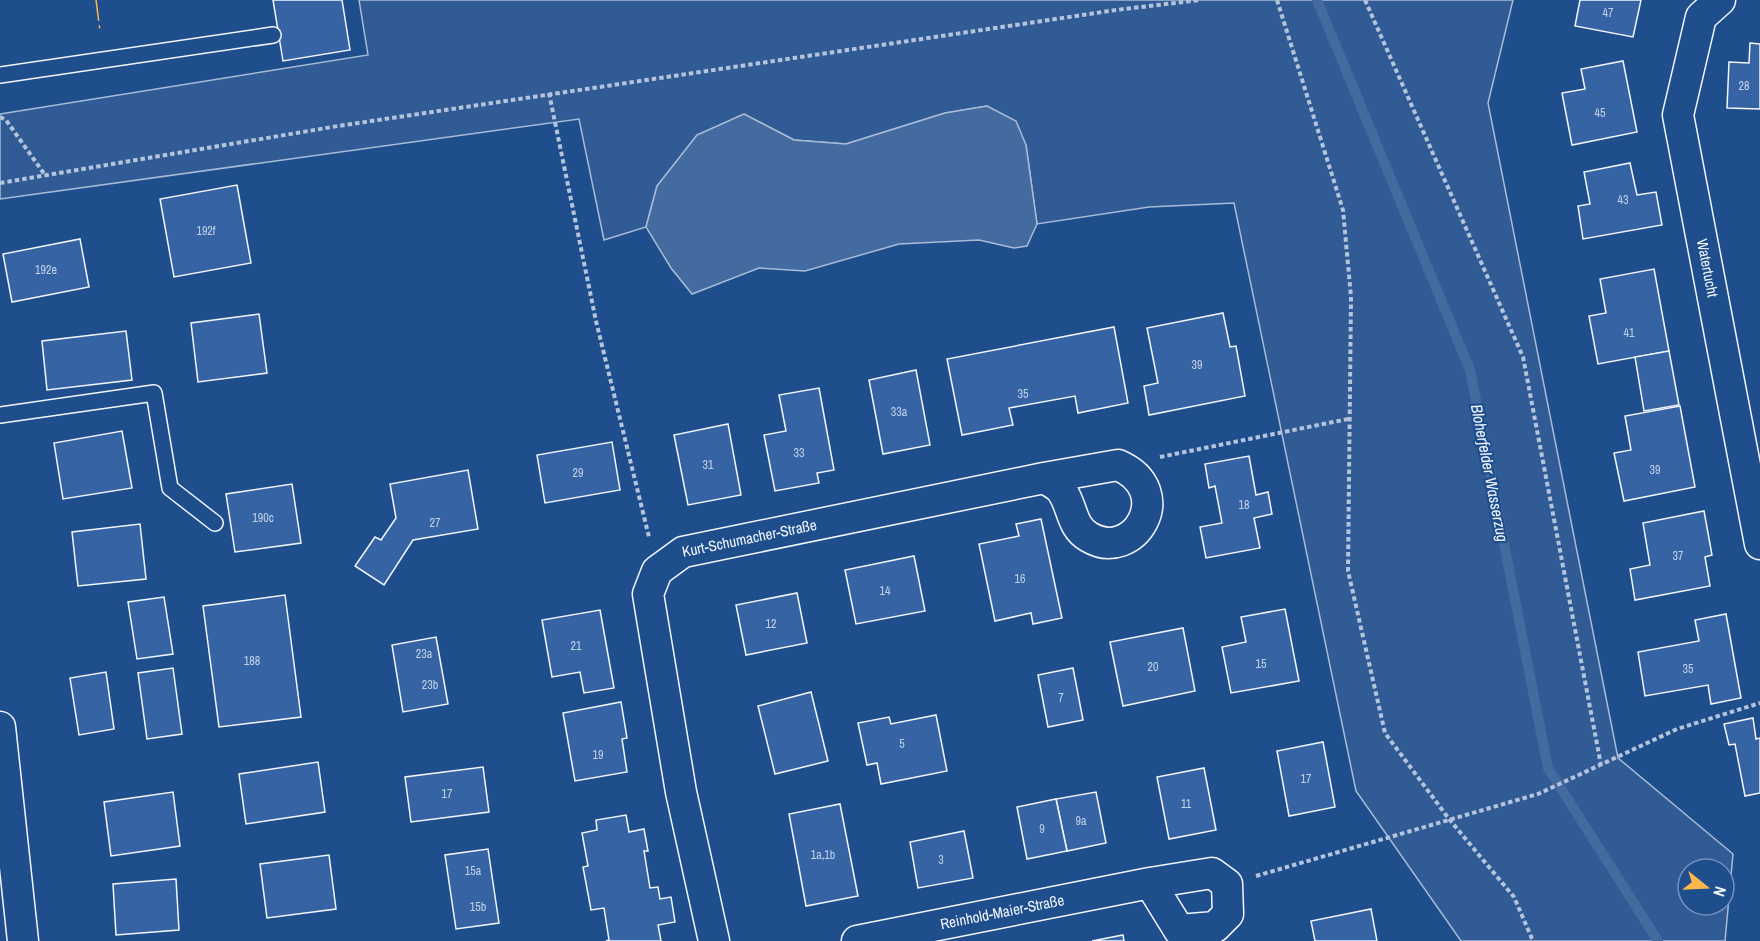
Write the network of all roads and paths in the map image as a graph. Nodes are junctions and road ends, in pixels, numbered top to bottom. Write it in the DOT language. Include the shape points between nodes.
graph roads {
  1 [pos="1200,0"];
  2 [pos="1277,0"];
  3 [pos="1365,0"];
  4 [pos="1720,0"];
  5 [pos="273,35"];
  6 [pos="0,75"];
  7 [pos="549,93"];
  8 [pos="0,117"];
  9 [pos="45,175"];
  10 [pos="0,183"];
  11 [pos="0,416"];
  12 [pos="1348,419"];
  13 [pos="1118,465"];
  14 [pos="1044,478"];
  15 [pos="215,523"];
  16 [pos="1760,544"];
  17 [pos="657,571"];
  18 [pos="1760,703"];
  19 [pos="0,727"];
  20 [pos="1601,765"];
  21 [pos="1449,819"];
  22 [pos="1150,883"];
  23 [pos="1227,884"];
  24 [pos="22,941"];
  25 [pos="714,941"];
  26 [pos="857,941"];
  27 [pos="1533,941"];
  1 -- 7 [label="path"];
  2 -- 12 [label="path" via="1343,210 1351,297"];
  3 -- 20 [label="path" via="1523,357"];
  4 -- 16 [label="street, Watertucht" via="1701,17 1678,115"];
  5 -- 6 [label="lane"];
  7 -- 9 [label="path"];
  7 -- 17 [label="path" via="596,321"];
  8 -- 9 [label="path"];
  9 -- 10 [label="path"];
  11 -- 15 [label="lane" via="154,393 170,488"];
  12 -- 13 [label="path"];
  12 -- 21 [label="path" via="1348,571 1385,733"];
  13 -- 14 [label="street, Kurt-Schumacher-Straße"];
  13 -- 14 [label="street" via="1139,479 1148,504 1139,529 1116,542 1090,538 1079,529 1061,489"];
  14 -- 17 [label="street, Kurt-Schumacher-Straße" via="683,552"];
  17 -- 25 [label="street" via="648,594 681,792"];
  18 -- 20 [label="path" via="1677,729"];
  19 -- 24 [label="street"];
  20 -- 21 [label="path" via="1538,794"];
  21 -- 23 [label="path"];
  21 -- 27 [label="path" via="1514,897"];
  22 -- 23 [label="street, Reinhold-Maier-Straße" via="1212,873"];
  22 -- 23 [label="street" via="1179,930 1215,927 1228,914"];
  22 -- 26 [label="street, Reinhold-Maier-Straße"];
}
